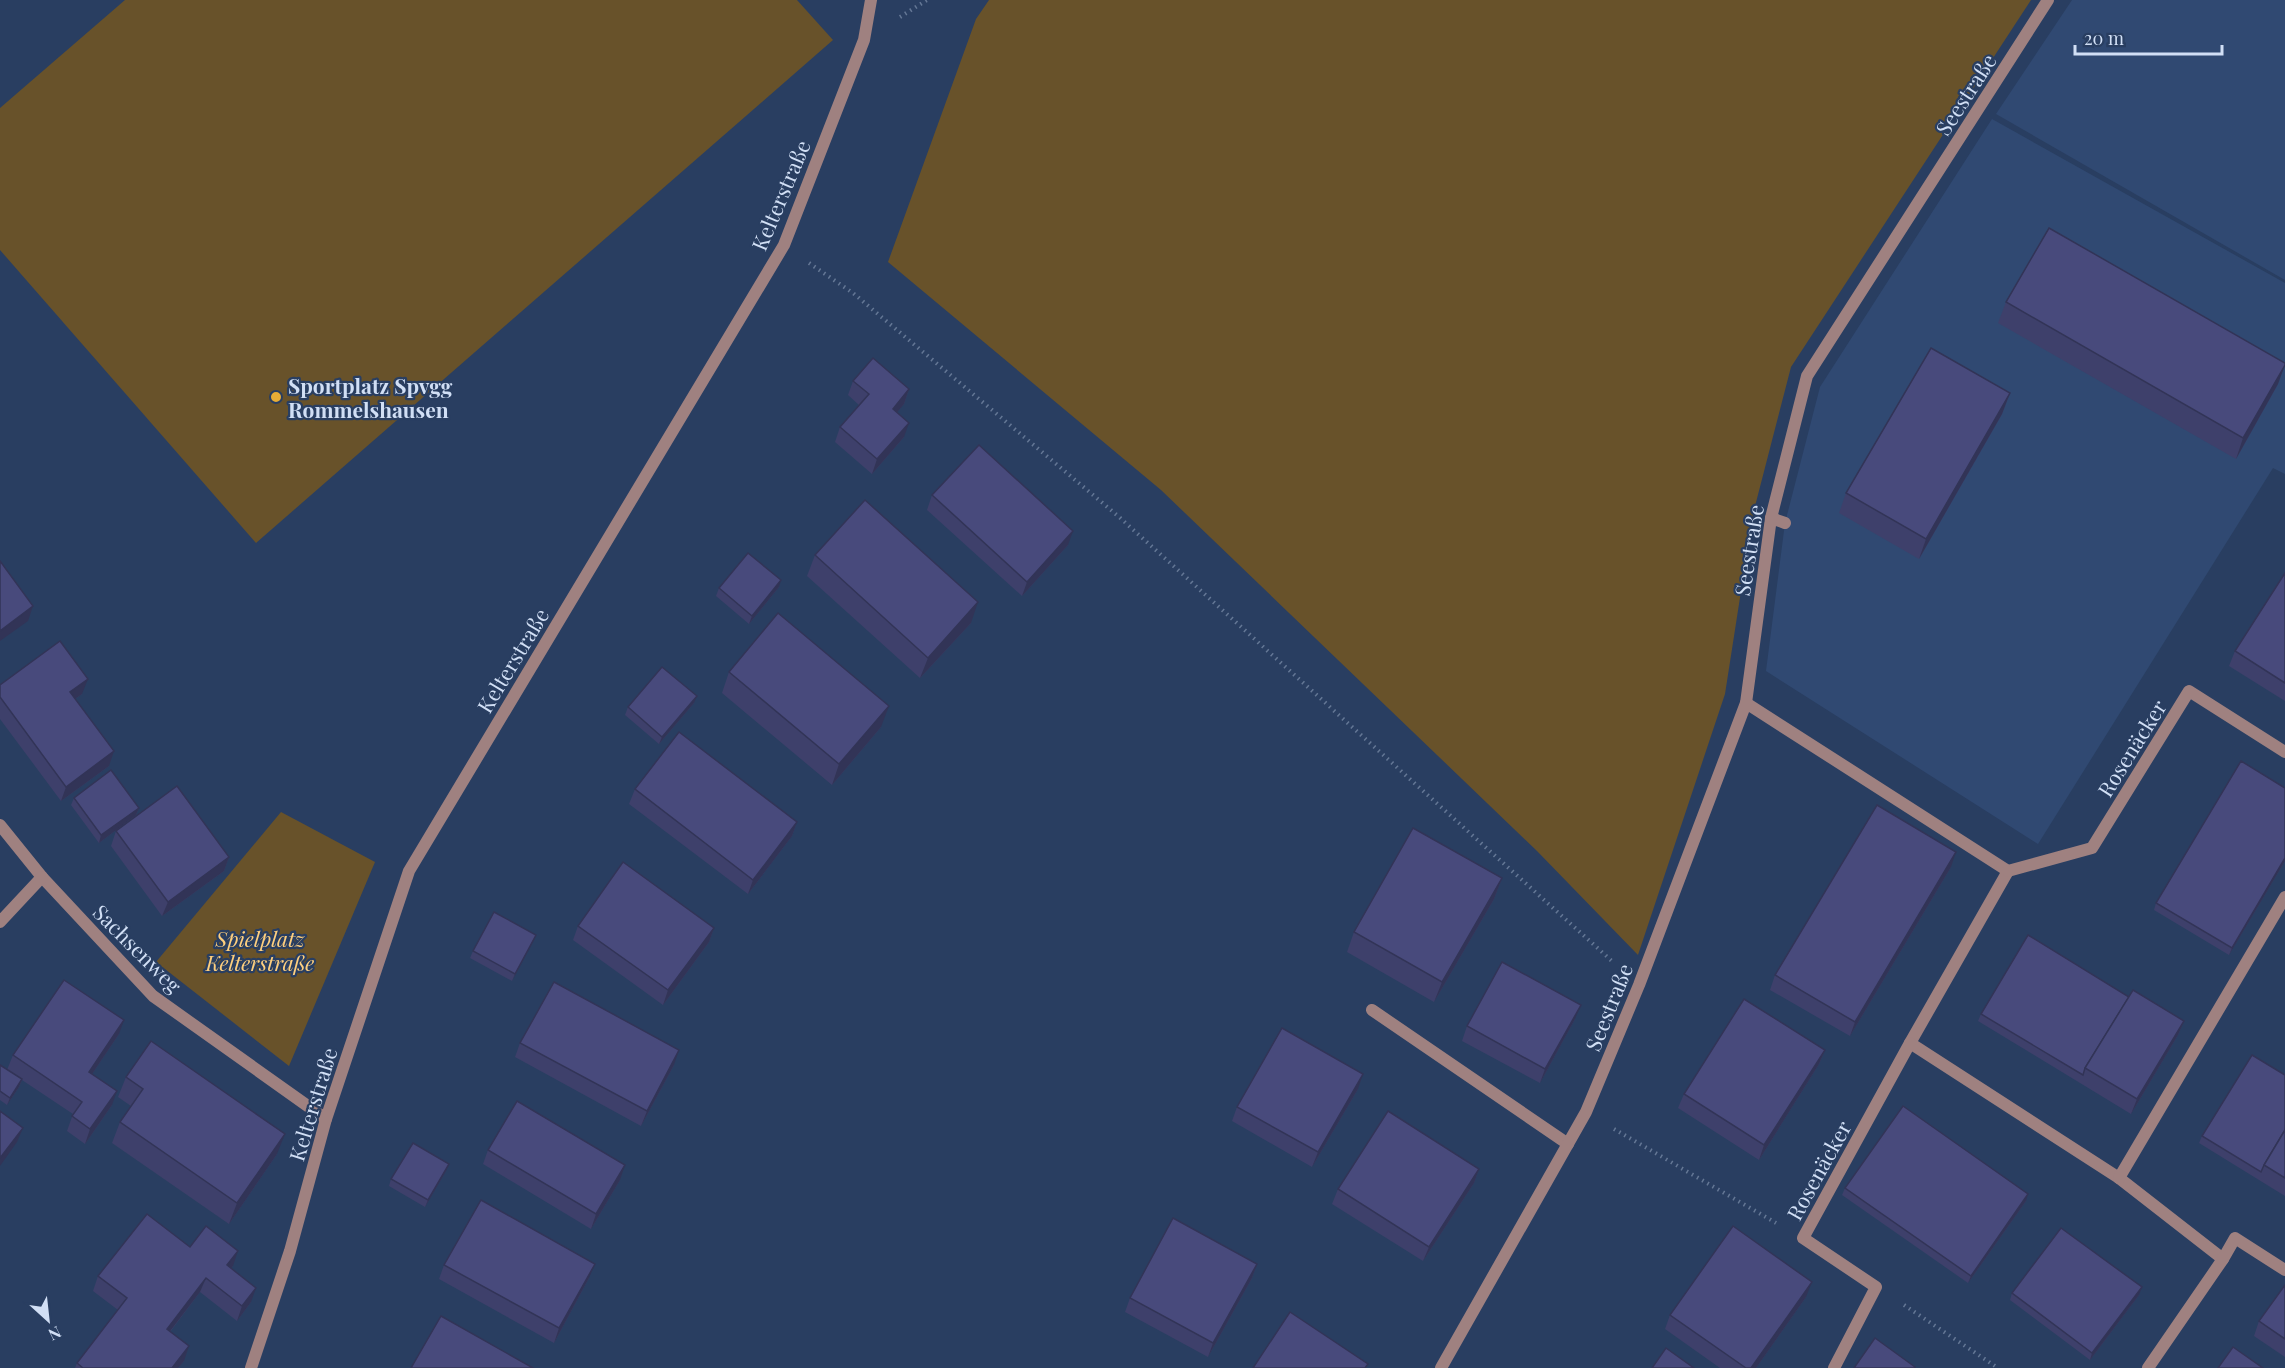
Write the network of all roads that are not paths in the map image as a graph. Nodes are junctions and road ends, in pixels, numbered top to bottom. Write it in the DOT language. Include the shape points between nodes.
graph roads {
  1 [pos="871,0"];
  2 [pos="2048,0"];
  3 [pos="1771,518"];
  4 [pos="1785,523"];
  5 [pos="1746,703"];
  6 [pos="2285,752"];
  7 [pos="0,825"];
  8 [pos="2008,871"];
  9 [pos="42,877"];
  10 [pos="2285,897"];
  11 [pos="0,922"];
  12 [pos="1372,1010"];
  13 [pos="1910,1043"];
  14 [pos="326,1119"];
  15 [pos="1568,1144"];
  16 [pos="2119,1178"];
  17 [pos="2223,1258"];
  18 [pos="2285,1270"];
  19 [pos="251,1368"];
  20 [pos="1441,1368"];
  21 [pos="1834,1368"];
  22 [pos="2148,1368"];
  1 -- 14 [label="street, Kelterstraße" via="864,40 784,245 409,871"];
  2 -- 3 [label="street, Seestraße" via="1807,376"];
  3 -- 4 [label="street"];
  3 -- 5 [label="street, Seestraße"];
  5 -- 8 [label="street"];
  5 -- 15 [label="street, Seestraße" via="1639,985 1586,1112"];
  6 -- 8 [label="street, Rosenäcker" via="2189,691 2092,848"];
  7 -- 9 [label="street, Sachsenweg"];
  8 -- 13 [label="street, Rosenäcker"];
  9 -- 11 [label="street"];
  9 -- 14 [label="street, Sachsenweg" via="153,996"];
  10 -- 16 [label="street"];
  12 -- 15 [label="street"];
  13 -- 16 [label="street"];
  13 -- 21 [label="street, Rosenäcker" via="1803,1238 1876,1287"];
  14 -- 19 [label="street, Kelterstraße" via="290,1251"];
  15 -- 20 [label="street, Seestraße"];
  16 -- 17 [label="street"];
  17 -- 18 [label="street" via="2235,1238"];
  17 -- 22 [label="street"];
}
